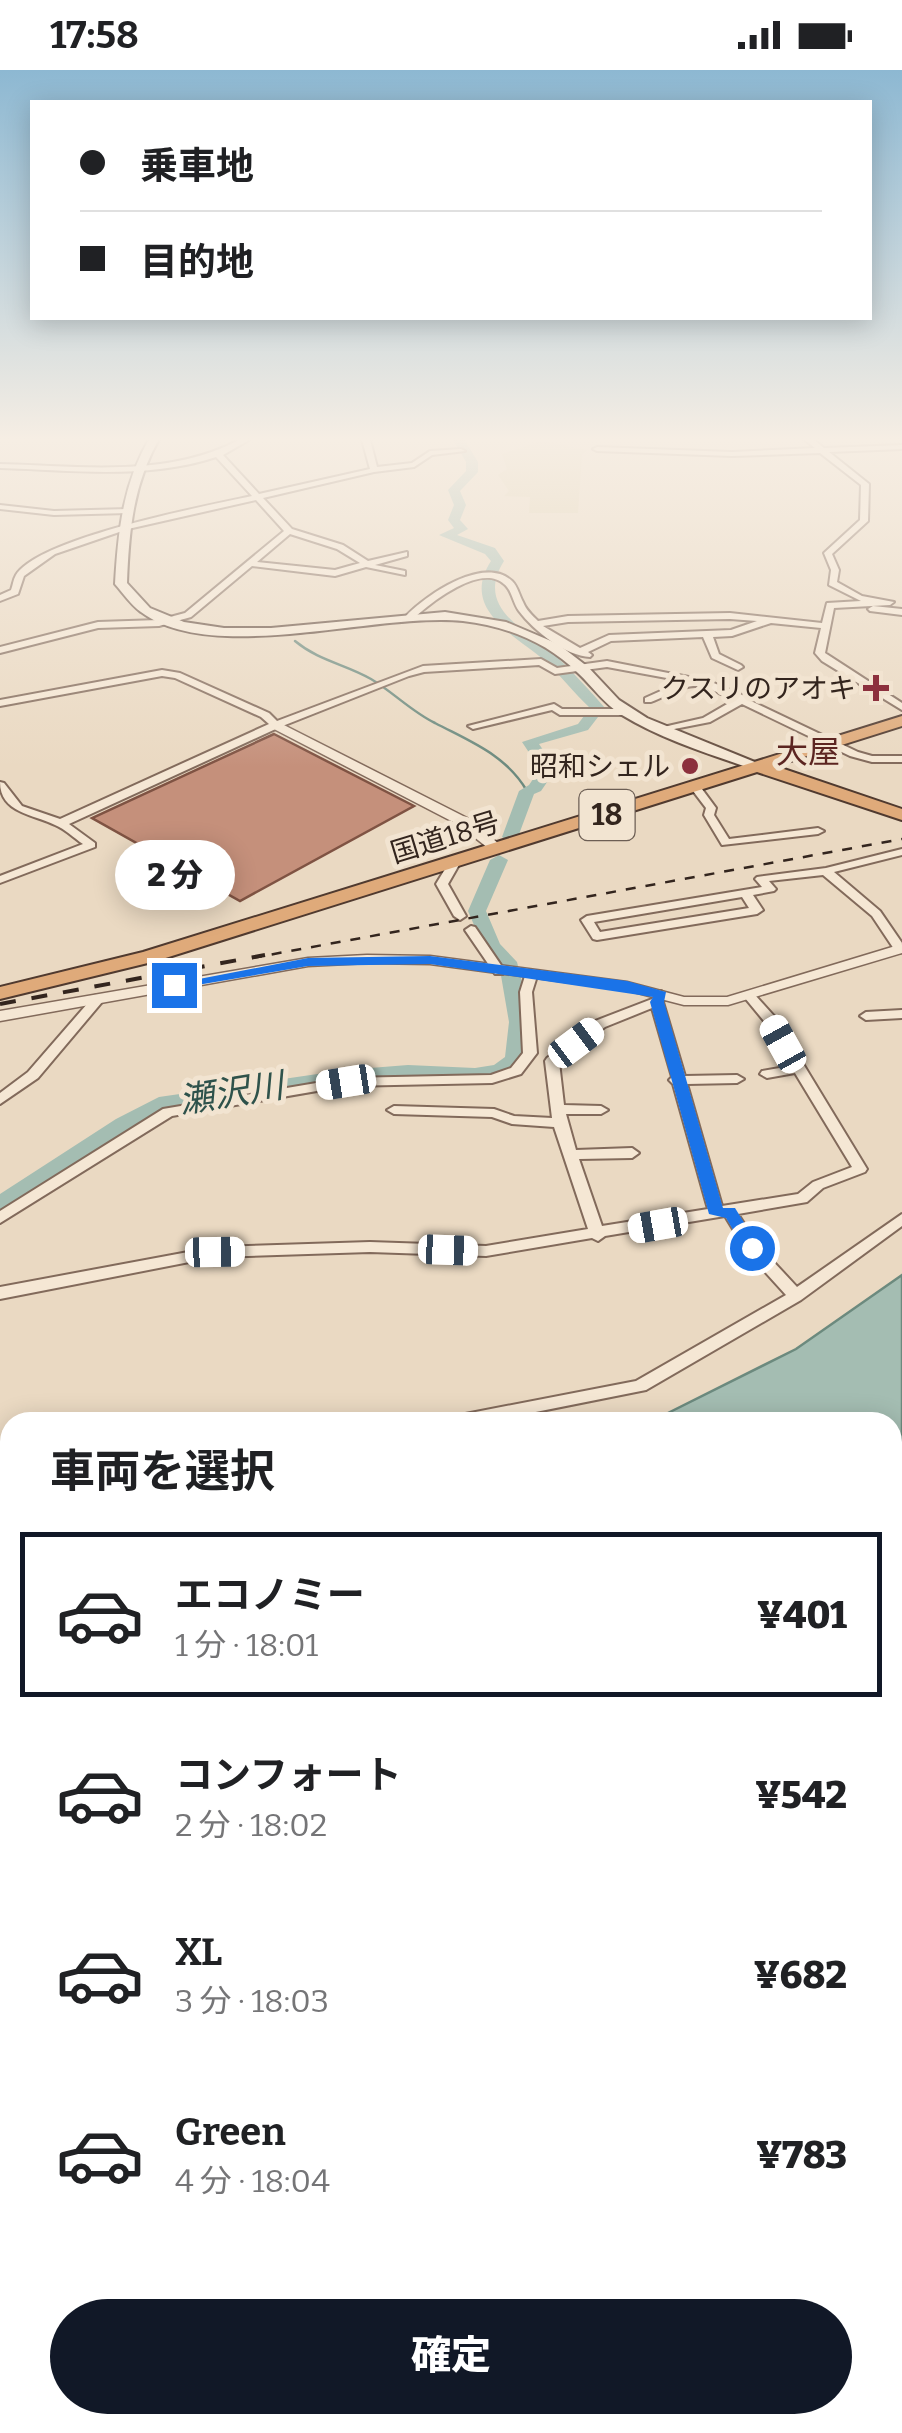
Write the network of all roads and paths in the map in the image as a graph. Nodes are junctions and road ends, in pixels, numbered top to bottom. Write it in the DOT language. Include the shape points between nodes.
graph roads {
  1 [pos="69,546"];
  2 [pos="123,546"];
  3 [pos="272,546"];
  4 [pos="340,546"];
  5 [pos="834,546"];
  6 [pos="404,554"];
  7 [pos="253,564"];
  8 [pos="370,566"];
  9 [pos="402,573"];
  10 [pos="0,586"];
  11 [pos="15,592"];
  12 [pos="0,598"];
  13 [pos="830,605"];
  14 [pos="902,612"];
  15 [pos="411,616"];
  16 [pos="676,617"];
  17 [pos="170,620"];
  18 [pos="770,620"];
  19 [pos="536,624"];
  20 [pos="824,626"];
  21 [pos="707,634"];
  22 [pos="684,635"];
  23 [pos="0,650"];
  24 [pos="580,652"];
  25 [pos="607,664"];
  26 [pos="738,667"];
  27 [pos="583,671"];
  28 [pos="694,680"];
  29 [pos="744,699"];
  30 [pos="648,700"];
  31 [pos="0,703"];
  32 [pos="902,708"];
  33 [pos="627,712"];
  34 [pos="902,721"];
  35 [pos="276,724"];
  36 [pos="474,726"];
  37 [pos="663,730"];
  38 [pos="834,743"];
  39 [pos="902,758"];
  40 [pos="760,768"];
  41 [pos="0,786"];
  42 [pos="695,788"];
  43 [pos="902,815"];
  44 [pos="61,822"];
  45 [pos="818,831"];
  46 [pos="498,849"];
  47 [pos="902,852"];
  48 [pos="454,863"];
  49 [pos="826,871"];
  50 [pos="0,880"];
  51 [pos="744,894"];
  52 [pos="666,907"];
  53 [pos="460,916"];
  54 [pos="677,923"];
  55 [pos="471,930"];
  56 [pos="896,950"];
  57 [pos="901,968"];
  58 [pos="502,972"];
  59 [pos="527,975"];
  60 [pos="0,992"];
  61 [pos="659,998"];
  62 [pos="751,998"];
  63 [pos="98,999"];
  64 [pos="902,1014"];
  65 [pos="0,1016"];
  66 [pos="866,1016"];
  67 [pos="797,1070"];
  68 [pos="767,1074"];
  69 [pos="737,1079"];
  70 [pos="676,1080"];
  71 [pos="0,1100"];
  72 [pos="394,1110"];
  73 [pos="602,1110"];
  74 [pos="559,1116"];
  75 [pos="632,1152"];
  76 [pos="570,1154"];
  77 [pos="724,1213"];
  78 [pos="0,1218"];
  79 [pos="902,1219"];
  80 [pos="598,1236"];
  81 [pos="0,1293"];
  82 [pos="796,1296"];
  83 [pos="506,1412"];
  1 -- 11 [label="street" via="20,575"];
  2 -- 17 [label="main road" via="120,584 140,608"];
  3 -- 7 [label="street"];
  4 -- 8 [label="street"];
  5 -- 13 [label="street" via="828,552 832,584 860,598 890,602"];
  6 -- 8 [label="street"];
  7 -- 8 [label="street" via="335,573"];
  7 -- 17 [label="street" via="197,610"];
  8 -- 9 [label="street"];
  10 -- 11 [label="street"];
  11 -- 12 [label="street"];
  13 -- 14 [label="street"];
  13 -- 20 [label="street"];
  15 -- 17 [label="main road" via="275,631 227,631"];
  15 -- 19 [label="street" via="455,583 502,578"];
  15 -- 27 [label="main road" via="518,629 547,641"];
  16 -- 18 [label="street"];
  16 -- 19 [label="street"];
  16 -- 22 [label="street"];
  17 -- 23 [label="street" via="98,624"];
  18 -- 20 [label="street"];
  18 -- 21 [label="street"];
  19 -- 24 [label="street"];
  20 -- 32 [label="street" via="824,660"];
  21 -- 22 [label="street"];
  21 -- 26 [label="street" via="714,656"];
  22 -- 24 [label="street" via="609,638"];
  24 -- 25 [label="street"];
  25 -- 27 [label="street"];
  25 -- 28 [label="street"];
  27 -- 33 [label="main road"];
  27 -- 35 [label="street" via="556,671 541,662 423,669"];
  28 -- 29 [label="street"];
  28 -- 30 [label="street"];
  29 -- 37 [label="street" via="706,720"];
  29 -- 38 [label="street"];
  31 -- 35 [label="street" via="162,673"];
  33 -- 36 [label="street" via="560,712 554,706"];
  33 -- 37 [label="main road"];
  34 -- 38 [label="highway, 国道18号 / 18"];
  35 -- 44 [label="street"];
  35 -- 46 [label="street" via="464,822"];
  37 -- 40 [label="main road"];
  38 -- 39 [label="street" via="872,759"];
  38 -- 40 [label="highway, 国道18号 / 18"];
  40 -- 42 [label="highway, 国道18号 / 18"];
  40 -- 43 [label="highway"];
  41 -- 44 [label="street" via="18,808"];
  42 -- 45 [label="street" via="726,843"];
  42 -- 46 [label="highway, 国道18号 / 18"];
  44 -- 50 [label="street" via="91,845"];
  46 -- 48 [label="highway, 国道18号 / 18"];
  47 -- 49 [label="street"];
  48 -- 53 [label="street" via="442,884"];
  48 -- 60 [label="highway, 国道18号 / 18" via="150,957"];
  49 -- 51 [label="street" via="761,878 770,889"];
  49 -- 56 [label="street" via="876,914"];
  51 -- 52 [label="street"];
  51 -- 54 [label="street" via="757,910"];
  52 -- 54 [label="street"];
  52 -- 54 [label="street" via="587,920 596,936"];
  55 -- 58 [label="street"];
  56 -- 57 [label="street"];
  56 -- 62 [label="street"];
  58 -- 59 [label="street"];
  58 -- 63 [label="street" via="430,960 308,962"];
  59 -- 61 [label="street" via="627,986"];
  59 -- 78 [label="street" via="530,1053 516,1071 472,1082 346,1082 168,1112"];
  61 -- 62 [label="street"];
  61 -- 70 [label="street"];
  61 -- 74 [label="street" via="600,1024 552,1061"];
  62 -- 67 [label="street"];
  63 -- 65 [label="street"];
  63 -- 71 [label="street" via="33,1075"];
  64 -- 66 [label="street"];
  67 -- 68 [label="street"];
  67 -- 77 [label="street" via="860,1168 802,1198"];
  69 -- 70 [label="street"];
  70 -- 77 [label="street"];
  72 -- 74 [label="street" via="494,1113 512,1120"];
  73 -- 74 [label="street"];
  74 -- 76 [label="street"];
  75 -- 76 [label="street"];
  76 -- 80 [label="street"];
  77 -- 80 [label="street"];
  77 -- 82 [label="street"];
  79 -- 82 [label="street"];
  80 -- 81 [label="street" via="486,1251 370,1246 215,1252"];
  82 -- 83 [label="street" via="640,1386"];
}
